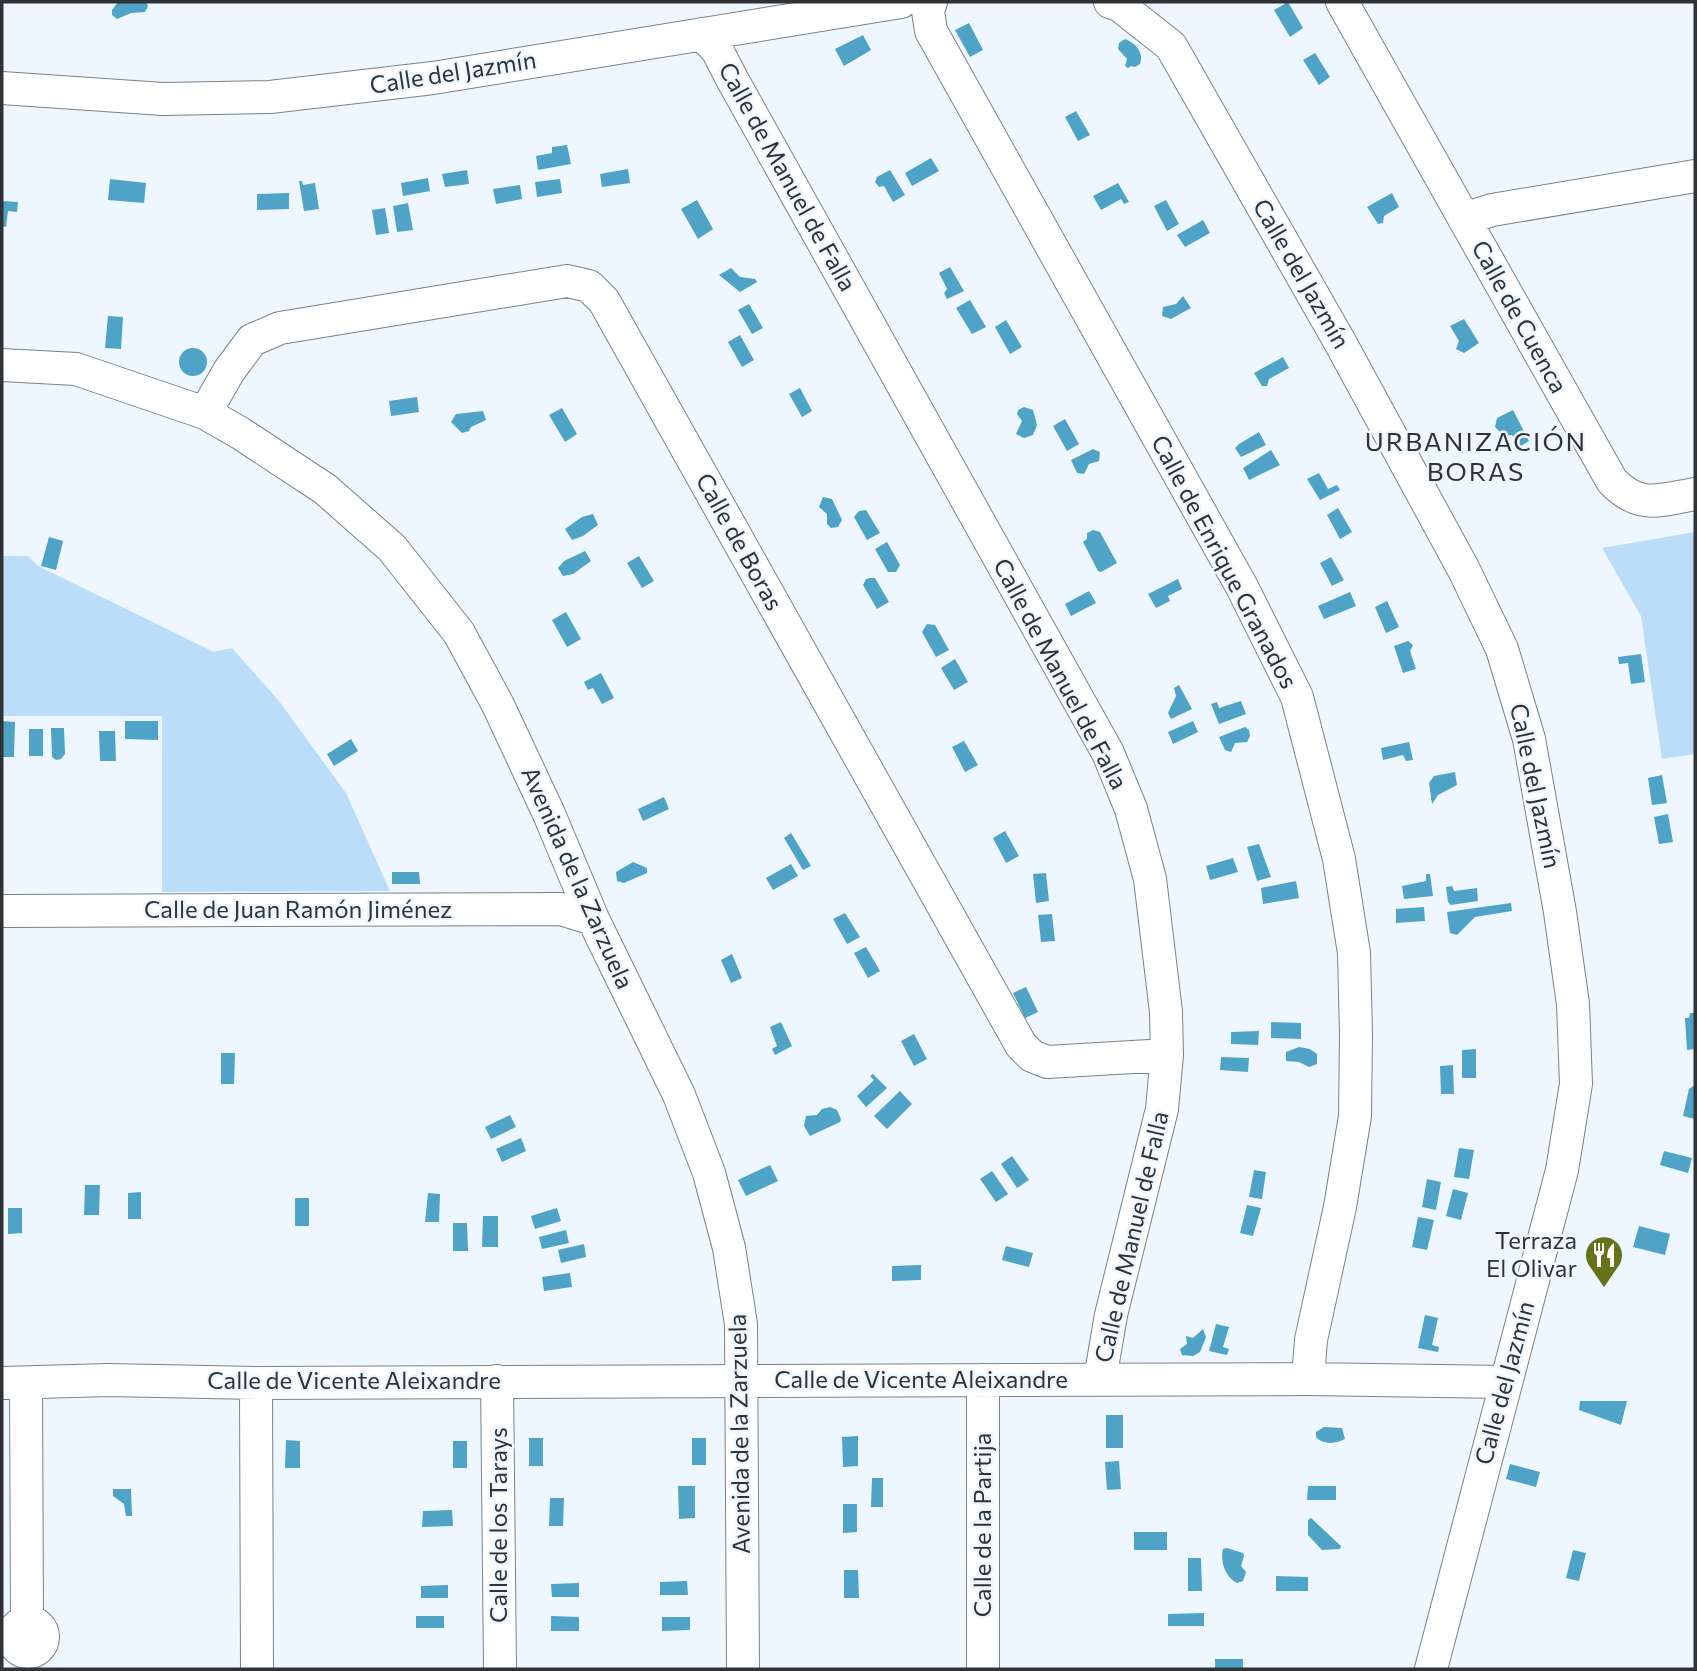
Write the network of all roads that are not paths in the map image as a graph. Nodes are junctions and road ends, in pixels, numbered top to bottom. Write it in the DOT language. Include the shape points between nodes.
graph roads {
  1 [pos="901,2"];
  2 [pos="931,2"];
  3 [pos="1110,2"];
  4 [pos="1342,2"];
  5 [pos="702,34"];
  6 [pos="2,88"];
  7 [pos="1695,176"];
  8 [pos="1464,219"];
  9 [pos="2,365"];
  10 [pos="205,413"];
  11 [pos="1695,494"];
  12 [pos="2,911"];
  13 [pos="593,919"];
  14 [pos="1167,1055"];
  15 [pos="1307,1378"];
  16 [pos="1100,1379"];
  17 [pos="983,1380"];
  18 [pos="498,1381"];
  19 [pos="742,1381"];
  20 [pos="1505,1382"];
  21 [pos="14,1383"];
  22 [pos="256,1383"];
  23 [pos="27,1622"];
  24 [pos="257,1669"];
  25 [pos="500,1669"];
  26 [pos="743,1669"];
  27 [pos="983,1669"];
  28 [pos="1432,1669"];
  1 -- 5 [label="street, Calle del Jazmín"];
  2 -- 15 [label="street, Calle de Enrique Granados" via="931,31 1242,587 1297,697 1339,859 1354,953 1356,1035 1356,1116"];
  3 -- 20 [label="street, Calle del Jazmín" via="1171,46 1327,320 1503,649 1529,739 1573,1004 1576,1084 1562,1170"];
  4 -- 8 [label="street, Calle de Cuenca"];
  5 -- 6 [label="street, Calle del Jazmín" via="419,79 270,97 163,99"];
  5 -- 14 [label="street, Calle de Manuel de Falla" via="717,50 1108,753 1131,809 1150,880"];
  7 -- 8 [label="street, Calle de Cuenca" via="1492,210"];
  8 -- 11 [label="street, Calle de Cuenca" via="1612,481 1624,494 1643,502"];
  9 -- 10 [label="street, Avenida de la Zarzuela" via="76,369"];
  10 -- 13 [label="street, Avenida de la Zarzuela" via="325,489 392,548 460,633 549,814"];
  10 -- 14 [label="street, Calle de Boras" via="252,340 280,328 567,281 589,286 611,314 1021,1045 1047,1062"];
  12 -- 13 [label="street, Calle de Juan Ramón Jiménez" via="561,909"];
  13 -- 19 [label="street, Avenida de la Zarzuela" via="679,1095 709,1173 733,1273 741,1324"];
  14 -- 16 [label="street, Calle de Manuel de Falla" via="1162,1109 1111,1315"];
  15 -- 16 [label="street, Calle de Vicente Aleixandre"];
  15 -- 20 [label="street, Calle de Vicente Aleixandre"];
  16 -- 17 [label="street, Calle de Vicente Aleixandre"];
  17 -- 19 [label="street, Calle de Vicente Aleixandre"];
  17 -- 27 [label="street, Calle de la Partija"];
  18 -- 19 [label="street, Calle de Vicente Aleixandre"];
  18 -- 22 [label="street, Calle de Vicente Aleixandre"];
  18 -- 25 [label="street, Calle de los Tarays"];
  19 -- 26 [label="street, Avenida de la Zarzuela"];
  20 -- 28 [label="street, Calle del Jazmín"];
  21 -- 22 [label="street, Calle de Vicente Aleixandre"];
  21 -- 23 [label="street"];
  22 -- 24 [label="street"];
}
